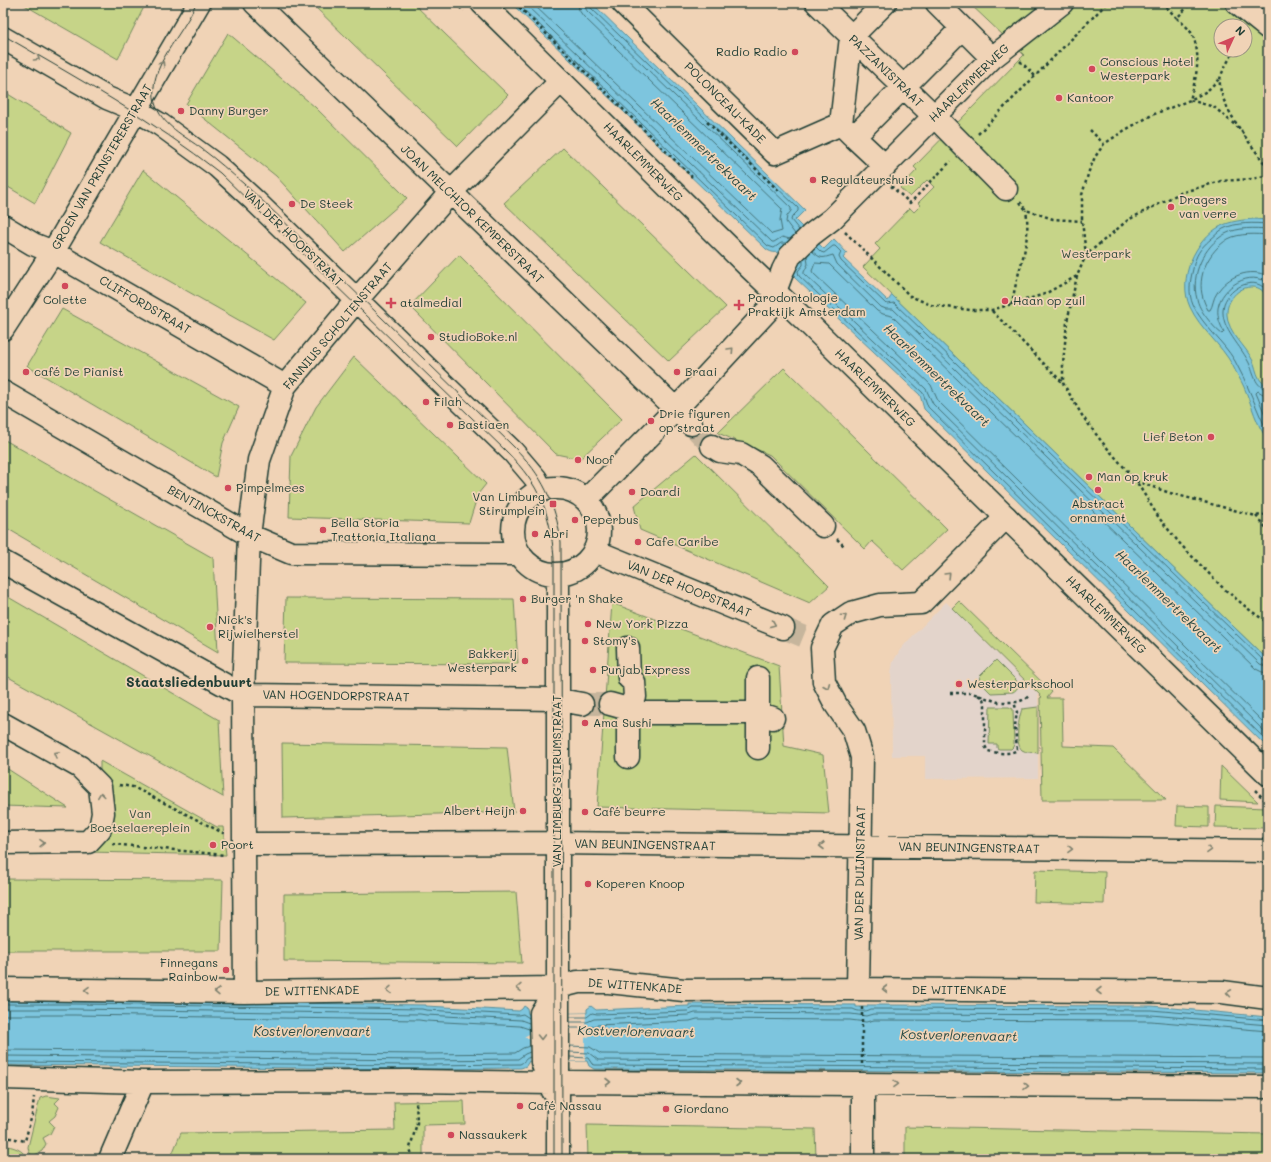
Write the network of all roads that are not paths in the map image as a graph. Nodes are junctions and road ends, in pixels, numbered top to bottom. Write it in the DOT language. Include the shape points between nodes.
graph roads {
  1 [pos="199,3"];
  2 [pos="255,3"];
  3 [pos="482,3"];
  4 [pos="623,3"];
  5 [pos="817,3"];
  6 [pos="885,3"];
  7 [pos="937,3"];
  8 [pos="1062,3"];
  9 [pos="1237,3"];
  10 [pos="962,28"];
  11 [pos="1268,28"];
  12 [pos="852,37"];
  13 [pos="3,38"];
  14 [pos="992,58"];
  15 [pos="561,80"];
  16 [pos="903,88"];
  17 [pos="136,110"];
  18 [pos="934,116"];
  19 [pos="847,131"];
  20 [pos="881,170"];
  21 [pos="1006,189"];
  22 [pos="450,193"];
  23 [pos="3,226"];
  24 [pos="53,252"];
  25 [pos="774,291"];
  26 [pos="358,300"];
  27 [pos="3,328"];
  28 [pos="285,386"];
  29 [pos="3,392"];
  30 [pos="684,417"];
  31 [pos="712,446"];
  32 [pos="541,490"];
  33 [pos="586,500"];
  34 [pos="1006,517"];
  35 [pos="823,526"];
  36 [pos="249,535"];
  37 [pos="595,551"];
  38 [pos="520,554"];
  39 [pos="3,562"];
  40 [pos="558,574"];
  41 [pos="783,628"];
  42 [pos="628,648"];
  43 [pos="758,678"];
  44 [pos="243,695"];
  45 [pos="557,699"];
  46 [pos="582,704"];
  47 [pos="619,706"];
  48 [pos="765,715"];
  49 [pos="3,724"];
  50 [pos="758,748"];
  51 [pos="628,757"];
  52 [pos="1268,774"];
  53 [pos="3,843"];
  54 [pos="557,843"];
  55 [pos="245,844"];
  56 [pos="861,847"];
  57 [pos="1268,850"];
  58 [pos="558,987"];
  59 [pos="3,989"];
  60 [pos="246,992"];
  61 [pos="860,998"];
  62 [pos="1268,998"];
  63 [pos="557,1013"];
  64 [pos="558,1076"];
  65 [pos="3,1078"];
  66 [pos="143,1082"];
  67 [pos="863,1084"];
  68 [pos="1268,1087"];
  69 [pos="110,1159"];
  70 [pos="558,1159"];
  71 [pos="863,1159"];
  17 -- 1 [label="street, GROEN VAN PRINSTERERSTRAAT, one-way"];
  2 -- 22 [label="street, JOAN MELCHIOR KEMPERSTRAAT"];
  3 -- 15 [label="street, HAARLEMMERWEG"];
  4 -- 19 [label="street, POLONCEAU-KADE" via="775,153"];
  5 -- 12 [label="street, PAZZANISTRAAT"];
  6 -- 12 [label="street"];
  7 -- 10 [label="street"];
  8 -- 14 [label="street, HAARLEMMERWEG"];
  9 -- 11 [label="street"];
  10 -- 14 [label="street"];
  10 -- 16 [label="street"];
  12 -- 16 [label="street, PAZZANISTRAAT"];
  12 -- 19 [label="street"];
  13 -- 17 [label="street, VAN DER HOOPSTRAAT, one-way" via="107,98"];
  14 -- 18 [label="street, HAARLEMMERWEG"];
  15 -- 22 [label="street, FANNIUS SCHOLTENSTRAAT"];
  15 -- 25 [label="street, HAARLEMMERWEG"];
  16 -- 18 [label="street, PAZZANISTRAAT"];
  16 -- 19 [label="street"];
  17 -- 24 [label="street, GROEN VAN PRINSTERERSTRAAT"];
  17 -- 26 [label="street, VAN DER HOOPSTRAAT" via="217,166"];
  18 -- 20 [label="street, HAARLEMMERWEG"];
  18 -- 21 [label="street, PAZZANISTRAAT"];
  19 -- 20 [label="street"];
  20 -- 25 [label="street, HAARLEMMERWEG" via="790,256"];
  22 -- 26 [label="street, FANNIUS SCHOLTENSTRAAT"];
  22 -- 30 [label="street, JOAN MELCHIOR KEMPERSTRAAT"];
  23 -- 24 [label="street, CLIFFORDSTRAAT" via="33,244"];
  24 -- 27 [label="street, GROEN VAN PRINSTERERSTRAAT"];
  24 -- 28 [label="street, CLIFFORDSTRAAT"];
  30 -- 25 [label="street, one-way" via="768,310"];
  25 -- 34 [label="street, HAARLEMMERWEG"];
  26 -- 28 [label="street, FANNIUS SCHOLTENSTRAAT"];
  26 -- 32 [label="street, VAN DER HOOPSTRAAT" via="513,452"];
  28 -- 36 [label="street, FANNIUS SCHOLTENSTRAAT" via="258,460"];
  29 -- 36 [label="street, BENTINCKSTRAAT"];
  30 -- 33 [label="street"];
  31 -- 35 [label="street" via="720,451 741,454 761,466"];
  32 -- 33 [label="street" via="564,488 576,492"];
  32 -- 38 [label="street" via="527,498 518,510 513,525 514,540"];
  33 -- 37 [label="street" via="595,511 599,524 599,538"];
  34 -- 52 [label="street, HAARLEMMERWEG"];
  34 -- 56 [label="street, VAN DER DUIJNSTRAAT" via="921,603 880,605 851,613 833,625 819,644 824,682 854,731 862,757"];
  36 -- 38 [label="street, BENTINCKSTRAAT" via="291,553"];
  36 -- 44 [label="street, FANNIUS SCHOLTENSTRAAT"];
  37 -- 40 [label="street" via="581,566"];
  37 -- 41 [label="street, VAN DER HOOPSTRAAT, one-way"];
  38 -- 40 [label="street" via="536,570"];
  39 -- 44 [label="street, VAN HOGENDORPSTRAAT"];
  40 -- 45 [label="street, VAN LIMBURG STIRUMSTRAAT"];
  42 -- 47 [label="street" via="629,678 634,682 635,697"];
  43 -- 48 [label="street"];
  44 -- 45 [label="street, VAN HOGENDORPSTRAAT"];
  44 -- 55 [label="street, FANNIUS SCHOLTENSTRAAT"];
  45 -- 46 [label="street, VAN HOGENDORPSTRAAT"];
  45 -- 54 [label="street, VAN LIMBURG STIRUMSTRAAT"];
  47 -- 48 [label="street" via="636,713"];
  47 -- 51 [label="street"];
  48 -- 50 [label="street"];
  53 -- 49 [label="street, one-way" via="88,842 100,829 103,812 100,787 80,767"];
  54 -- 55 [label="street, VAN BEUNINGENSTRAAT"];
  56 -- 54 [label="street, VAN BEUNINGENSTRAAT, one-way"];
  54 -- 58 [label="street, VAN LIMBURG STIRUMSTRAAT"];
  55 -- 60 [label="street, FANNIUS SCHOLTENSTRAAT"];
  56 -- 57 [label="street, VAN BEUNINGENSTRAAT, one-way"];
  56 -- 61 [label="street, VAN DER DUIJNSTRAAT"];
  58 -- 60 [label="street, DE WITTENKADE, one-way"];
  58 -- 61 [label="street, DE WITTENKADE" via="578,982 609,982 684,990"];
  58 -- 63 [label="street"];
  58 -- 63 [label="street" via="566,998"];
  60 -- 59 [label="street, DE WITTENKADE, one-way"];
  62 -- 61 [label="street, DE WITTENKADE, one-way" via="1222,992"];
  63 -- 64 [label="street"];
  63 -- 64 [label="street, one-way"];
  64 -- 66 [label="street" via="415,1081"];
  64 -- 67 [label="street, one-way"];
  64 -- 70 [label="street"];
  65 -- 66 [label="street"];
  66 -- 69 [label="street"];
  67 -- 68 [label="street, one-way"];
  67 -- 71 [label="street"];
}
